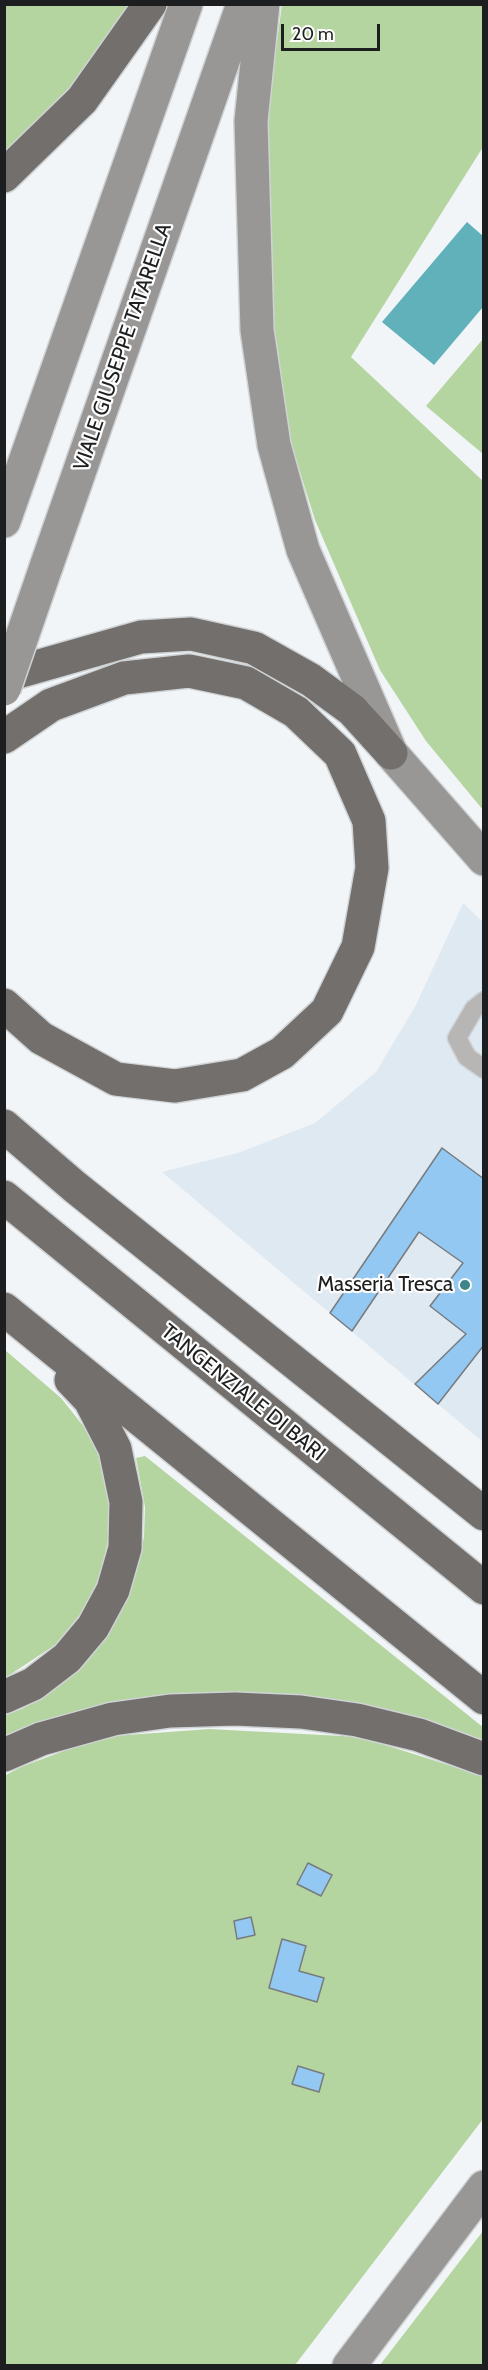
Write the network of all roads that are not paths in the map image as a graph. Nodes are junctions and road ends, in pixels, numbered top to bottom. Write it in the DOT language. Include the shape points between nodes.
graph roads {
  1 [pos="150,4"];
  2 [pos="186,4"];
  3 [pos="243,4"];
  4 [pos="263,4"];
  5 [pos="4,176"];
  6 [pos="4,521"];
  7 [pos="4,676"];
  8 [pos="4,689"];
  9 [pos="4,737"];
  10 [pos="391,753"];
  11 [pos="483,859"];
  12 [pos="483,1001"];
  13 [pos="4,1005"];
  14 [pos="483,1069"];
  15 [pos="4,1126"];
  16 [pos="4,1197"];
  17 [pos="4,1311"];
  18 [pos="483,1514"];
  19 [pos="483,1587"];
  20 [pos="4,1697"];
  21 [pos="483,1698"];
  22 [pos="4,1755"];
  23 [pos="483,1759"];
  24 [pos="483,2187"];
  25 [pos="349,2366"];
  1 -- 5 [label="highway" via="82,100"];
  2 -- 6 [label="main road"];
  3 -- 8 [label="main road, VIALE GIUSEPPE TATARELLA, bridge"];
  4 -- 10 [label="main road" via="251,121 257,330 274,445 303,550"];
  7 -- 10 [label="highway" via="141,637 191,634 254,648 311,680 352,710"];
  9 -- 13 [label="highway" via="51,705 124,678 189,671 246,683 296,712 340,754 369,821 372,868 358,947 327,1011 282,1053 242,1075 176,1086 116,1080 41,1038"];
  10 -- 11 [label="main road"];
  12 -- 14 [label="lane" via="457,1038 467,1057"];
  15 -- 18 [label="highway"];
  16 -- 19 [label="highway, TANGENZIALE DI BARI"];
  17 -- 20 [label="highway" via="90,1400 115,1449 126,1502 125,1548 113,1590 93,1627 67,1658 33,1684"];
  17 -- 21 [label="highway"];
  22 -- 23 [label="highway" via="41,1739 113,1719 170,1711 235,1709 357,1720 418,1735"];
  24 -- 25 [label="main road"];
}
